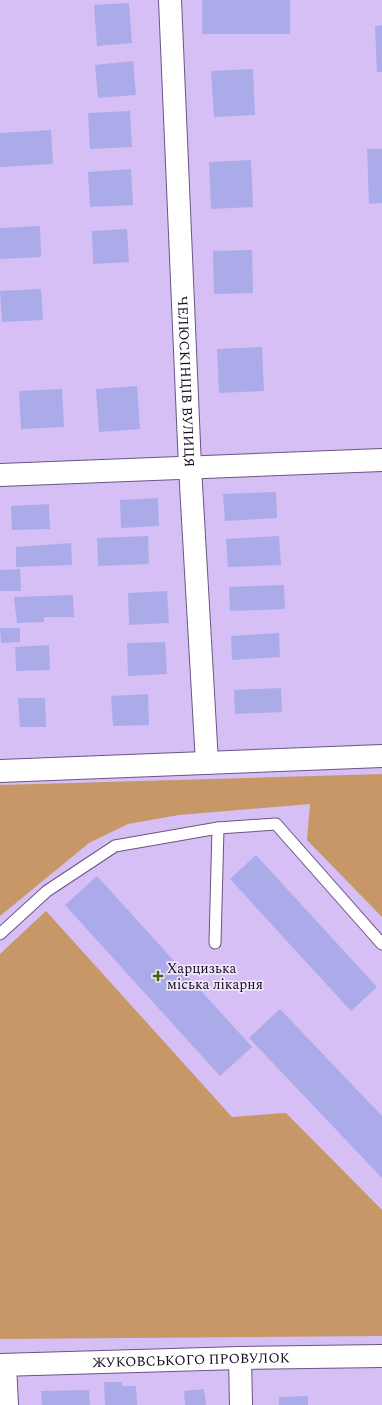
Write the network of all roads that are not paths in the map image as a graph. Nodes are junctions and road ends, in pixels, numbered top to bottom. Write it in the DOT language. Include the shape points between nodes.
graph roads {
  1 [pos="170,0"];
  2 [pos="382,460"];
  3 [pos="190,467"];
  4 [pos="0,475"];
  5 [pos="382,756"];
  6 [pos="207,763"];
  7 [pos="0,771"];
  8 [pos="218,828"];
  9 [pos="0,934"];
  10 [pos="215,943"];
  11 [pos="382,944"];
  12 [pos="382,1356"];
  13 [pos="240,1358"];
  14 [pos="3,1365"];
  15 [pos="7,1405"];
  16 [pos="241,1405"];
  1 -- 3 [label="street, ЧЕЛЮСКІНЦІВ ВУЛИЦЯ"];
  2 -- 3 [label="street"];
  3 -- 4 [label="street"];
  3 -- 6 [label="street, ЧЕЛЮСКІНЦІВ ВУЛИЦЯ"];
  5 -- 6 [label="street"];
  6 -- 7 [label="street"];
  8 -- 9 [label="lane" via="114,846 47,891"];
  8 -- 10 [label="lane"];
  8 -- 11 [label="lane" via="276,824"];
  12 -- 13 [label="street, ЖУКОВСЬКОГО ПРОВУЛОК"];
  13 -- 14 [label="street, ЖУКОВСЬКОГО ПРОВУЛОК"];
  13 -- 16 [label="street"];
  14 -- 15 [label="street"];
}
